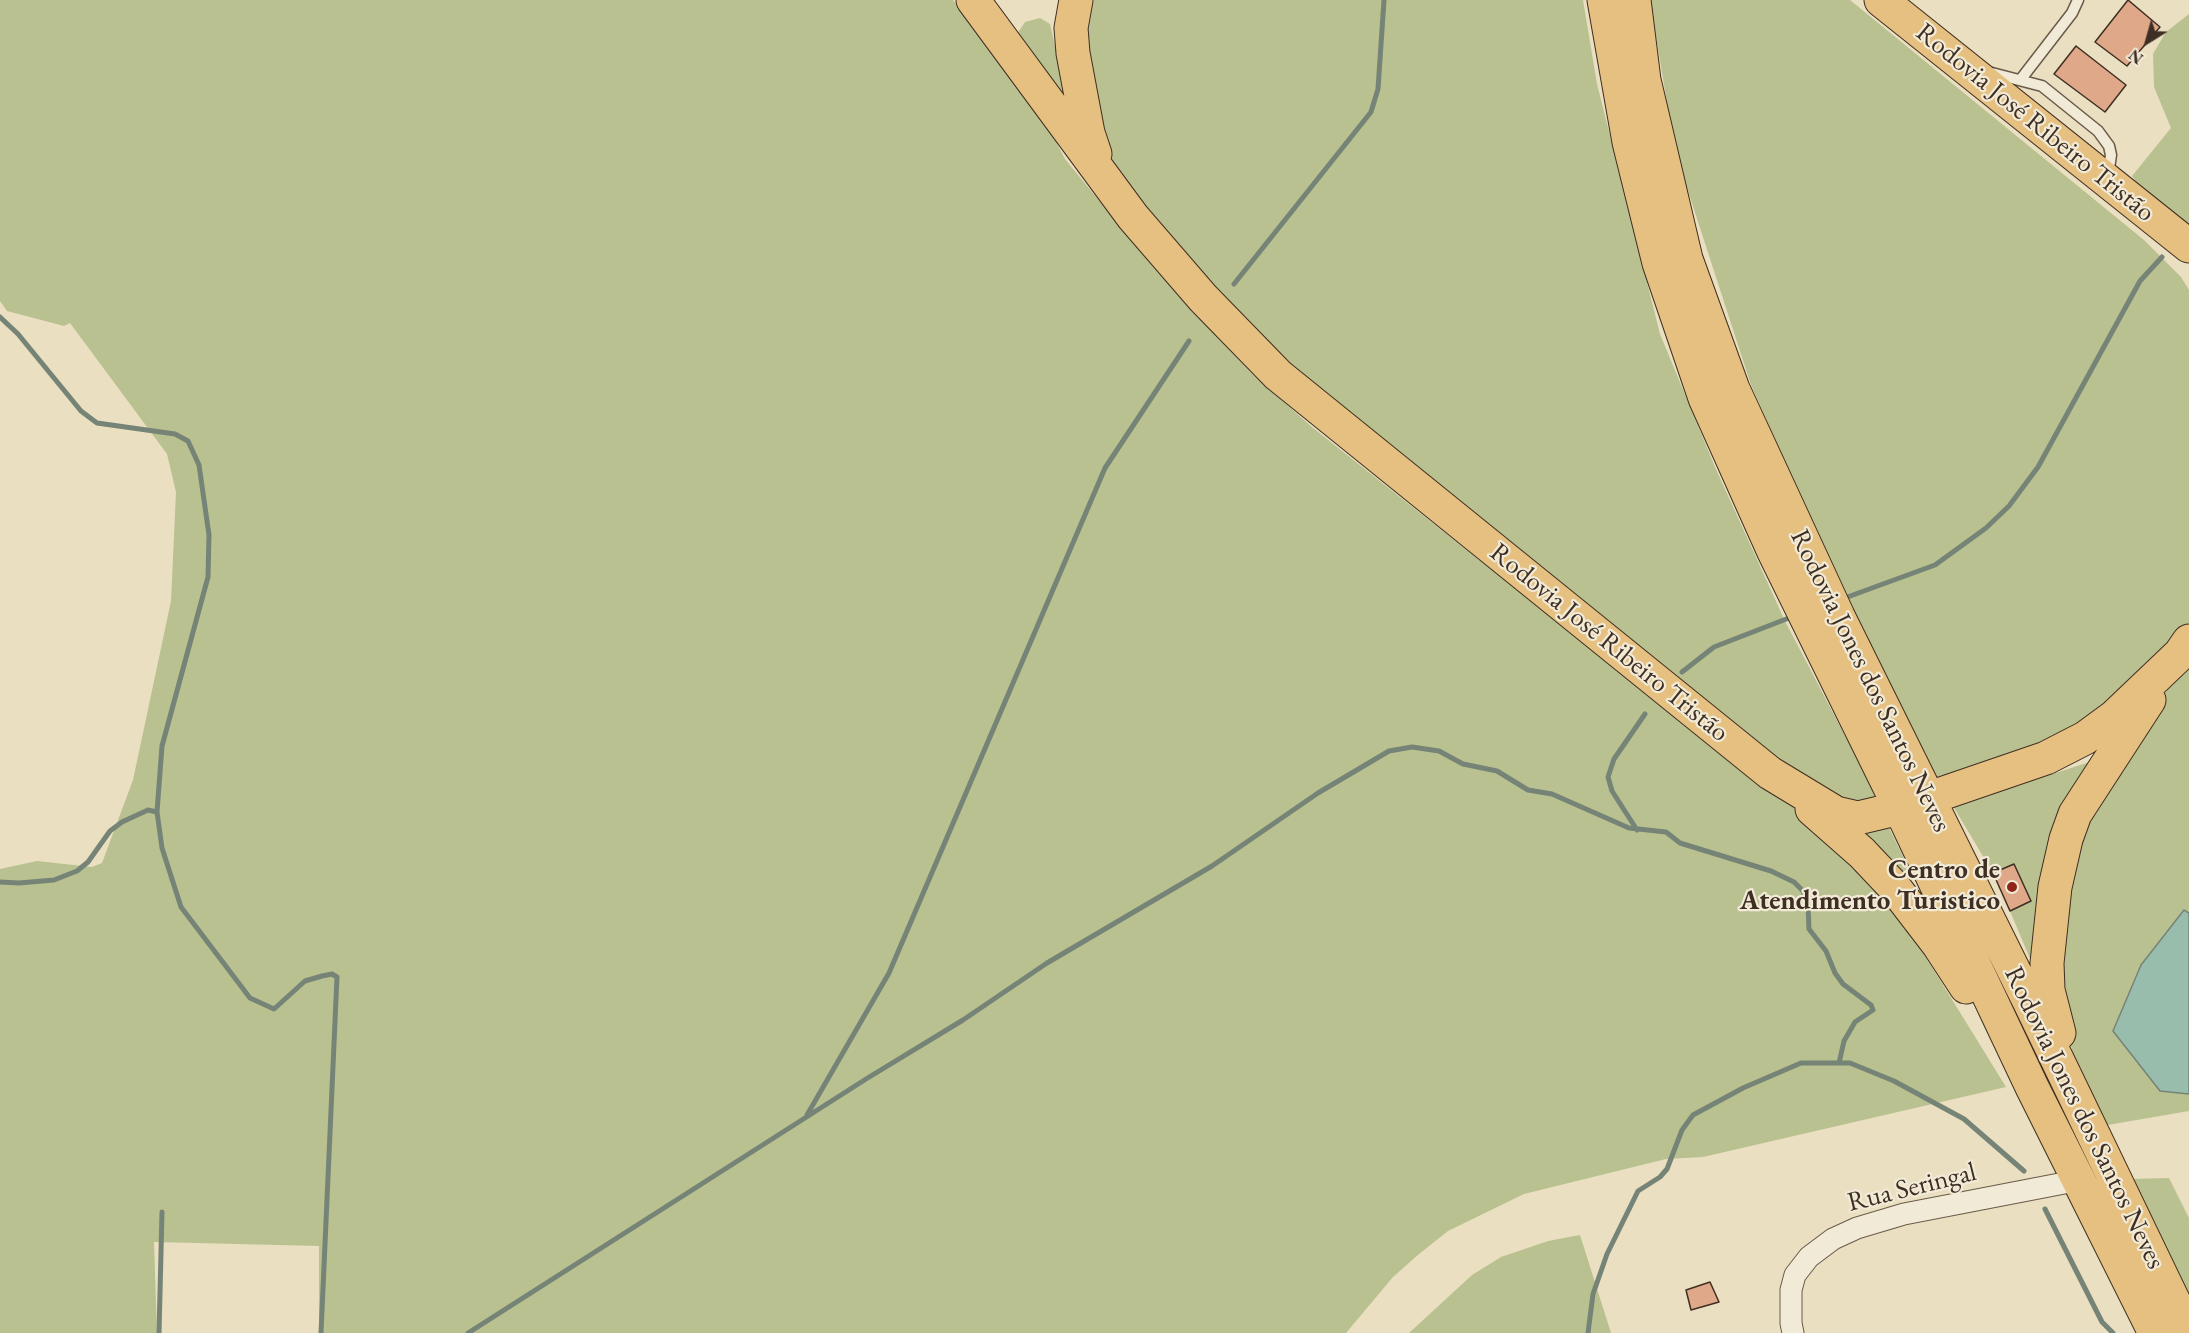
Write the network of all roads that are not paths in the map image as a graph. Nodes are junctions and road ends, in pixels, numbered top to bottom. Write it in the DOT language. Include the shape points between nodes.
graph roads {
  1 [pos="973,0"];
  2 [pos="1076,0"];
  3 [pos="1604,0"];
  4 [pos="1634,0"];
  5 [pos="1881,0"];
  6 [pos="2078,0"];
  7 [pos="1970,68"];
  8 [pos="2021,79"];
  9 [pos="1103,176"];
  10 [pos="2106,182"];
  11 [pos="2189,246"];
  12 [pos="2189,264"];
  13 [pos="2184,647"];
  14 [pos="1770,773"];
  15 [pos="1913,803"];
  16 [pos="2069,1085"];
  17 [pos="2032,1087"];
  18 [pos="2080,1180"];
  19 [pos="1793,1333"];
  20 [pos="2155,1333"];
  21 [pos="2189,1333"];
  1 -- 9 [label="main road, Rodovia José Ribeiro Tristão"];
  2 -- 9 [label="main road" via="1071,28 1073,53 1088,133"];
  3 -- 15 [label="main road, Rodovia Jones dos Santos Neves" via="1629,142 1659,263 1705,398 1774,552"];
  4 -- 15 [label="main road, Rodovia Jones dos Santos Neves" via="1644,80 1686,259 1732,389"];
  5 -- 7 [label="main road, Rodovia José Ribeiro Tristão"];
  6 -- 8 [label="lane"];
  7 -- 8 [label="lane"];
  7 -- 10 [label="main road, Rodovia José Ribeiro Tristão"];
  8 -- 10 [label="lane" via="2046,88 2105,139 2111,155"];
  9 -- 14 [label="main road, Rodovia José Ribeiro Tristão" via="1203,298 1278,375"];
  10 -- 11 [label="main road, Rodovia José Ribeiro Tristão"];
  10 -- 12 [label="main road"];
  13 -- 15 [label="main road, Rodovia José Ribeiro Tristão" via="2115,716 2085,738 2046,758"];
  13 -- 16 [label="main road" via="2075,814 2066,839 2055,887 2047,963 2048,990"];
  14 -- 15 [label="main road, Rodovia José Ribeiro Tristão" via="1836,813 1858,818"];
  14 -- 17 [label="main road" via="1862,853 1895,888 1938,944"];
  15 -- 16 [label="main road, Rodovia Jones dos Santos Neves"];
  15 -- 17 [label="main road, Rodovia Jones dos Santos Neves"];
  16 -- 21 [label="main road, Rodovia Jones dos Santos Neves"];
  17 -- 18 [label="main road, Rodovia Jones dos Santos Neves"];
  18 -- 19 [label="street, Rua Seringal" via="1904,1214 1833,1239 1809,1257 1795,1275 1791,1290"];
  18 -- 20 [label="main road, Rodovia Jones dos Santos Neves"];
}
